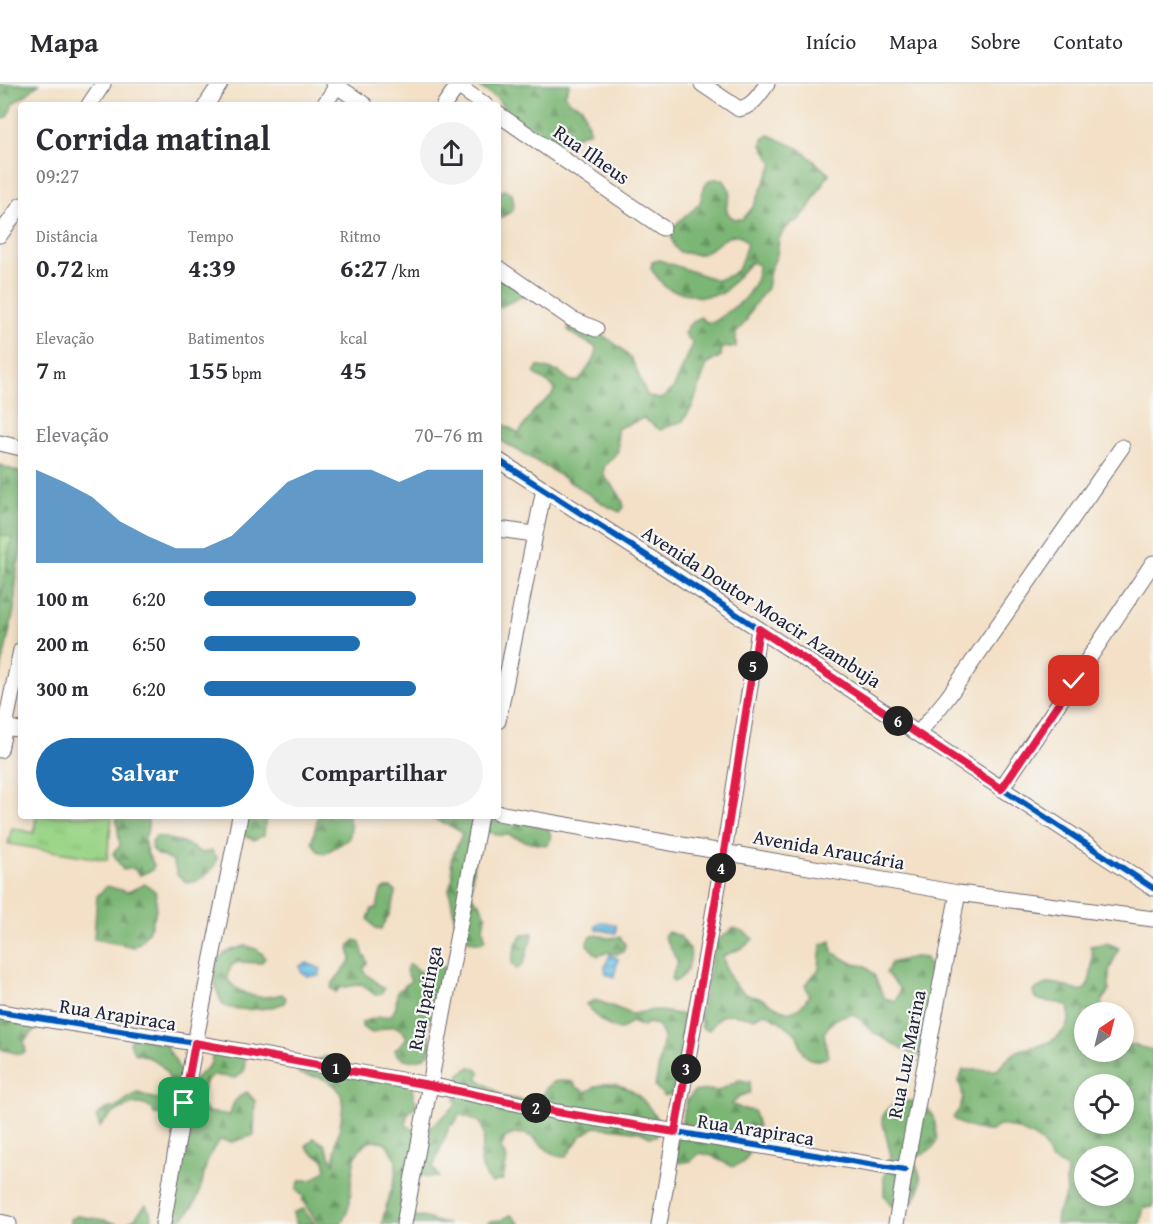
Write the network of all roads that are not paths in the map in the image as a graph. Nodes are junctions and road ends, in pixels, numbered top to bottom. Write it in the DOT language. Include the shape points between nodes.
graph roads {
  1 [pos="104,84"];
  2 [pos="220,84"];
  3 [pos="702,84"];
  4 [pos="766,84"];
  5 [pos="336,85"];
  6 [pos="458,85"];
  7 [pos="91,102"];
  8 [pos="208,102"];
  9 [pos="326,102"];
  10 [pos="361,102"];
  11 [pos="446,102"];
  12 [pos="481,102"];
  13 [pos="501,116"];
  14 [pos="18,209"];
  15 [pos="663,228"];
  16 [pos="0,235"];
  17 [pos="501,270"];
  18 [pos="596,329"];
  19 [pos="0,443"];
  20 [pos="18,447"];
  21 [pos="1122,447"];
  22 [pos="501,462"];
  23 [pos="543,489"];
  24 [pos="501,529"];
  25 [pos="534,534"];
  26 [pos="1153,563"];
  27 [pos="759,629"];
  28 [pos="18,662"];
  29 [pos="501,705"];
  30 [pos="2,727"];
  31 [pos="18,730"];
  32 [pos="918,734"];
  33 [pos="0,750"];
  34 [pos="1001,789"];
  35 [pos="501,814"];
  36 [pos="239,819"];
  37 [pos="479,819"];
  38 [pos="724,852"];
  39 [pos="1153,888"];
  40 [pos="958,893"];
  41 [pos="1153,919"];
  42 [pos="0,1012"];
  43 [pos="195,1043"];
  44 [pos="429,1085"];
  45 [pos="675,1132"];
  46 [pos="905,1170"];
  47 [pos="0,1222"];
  48 [pos="9,1224"];
  49 [pos="163,1224"];
  50 [pos="404,1224"];
  51 [pos="659,1224"];
  52 [pos="896,1224"];
  1 -- 7 [label="street"];
  2 -- 8 [label="street"];
  3 -- 4 [label="street" via="739,109 754,102"];
  5 -- 9 [label="street"];
  5 -- 10 [label="street"];
  6 -- 11 [label="street"];
  6 -- 12 [label="street"];
  13 -- 15 [label="street, Rua Ilheus"];
  14 -- 16 [label="street"];
  17 -- 18 [label="street" via="572,319"];
  19 -- 20 [label="street"];
  21 -- 32 [label="street" via="948,697"];
  22 -- 23 [label="street, Avenida Doutor Moacir Azambuja"];
  23 -- 25 [label="street"];
  23 -- 27 [label="street, Avenida Doutor Moacir Azambuja"];
  24 -- 25 [label="street"];
  25 -- 29 [label="street"];
  26 -- 34 [label="street"];
  27 -- 32 [label="street, Avenida Doutor Moacir Azambuja"];
  27 -- 38 [label="street"];
  28 -- 30 [label="street"];
  30 -- 31 [label="street"];
  30 -- 33 [label="street"];
  32 -- 34 [label="street, Avenida Doutor Moacir Azambuja"];
  34 -- 39 [label="street, Avenida Doutor Moacir Azambuja"];
  35 -- 38 [label="street, Avenida Araucária"];
  36 -- 43 [label="street"];
  37 -- 44 [label="street, Rua Ipatinga"];
  38 -- 40 [label="street, Avenida Araucária"];
  38 -- 45 [label="street"];
  40 -- 41 [label="street, Avenida Araucária"];
  40 -- 46 [label="street, Rua Luz Marina"];
  42 -- 43 [label="street, Rua Arapiraca"];
  43 -- 44 [label="street, Rua Arapiraca"];
  43 -- 49 [label="street"];
  44 -- 45 [label="street, Rua Arapiraca"];
  44 -- 50 [label="street, Rua Ipatinga"];
  45 -- 46 [label="street, Rua Arapiraca"];
  45 -- 51 [label="street"];
  46 -- 52 [label="street, Rua Luz Marina"];
  47 -- 48 [label="street"];
}
